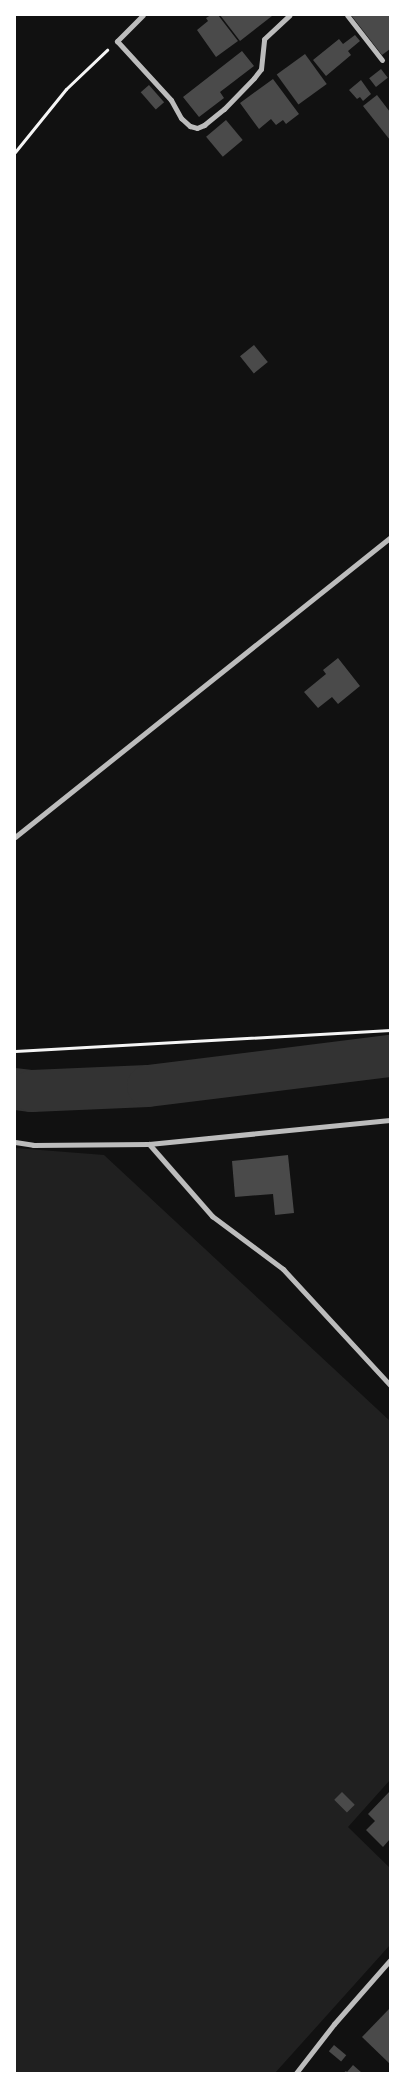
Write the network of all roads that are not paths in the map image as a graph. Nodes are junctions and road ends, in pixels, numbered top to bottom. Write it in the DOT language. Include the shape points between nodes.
graph roads {
  1 [pos="143,15"];
  2 [pos="290,15"];
  3 [pos="347,15"];
  4 [pos="382,60"];
  5 [pos="390,538"];
  6 [pos="15,837"];
  7 [pos="390,1120"];
  8 [pos="15,1142"];
  9 [pos="149,1144"];
  10 [pos="390,1385"];
  11 [pos="390,1960"];
  12 [pos="296,2073"];
  1 -- 2 [label="street" via="117,41 171,100 181,118 197,128 224,109 254,78 261,69 264,40"];
  3 -- 4 [label="street"];
  5 -- 6 [label="street"];
  7 -- 9 [label="street"];
  8 -- 9 [label="street" via="33,1145"];
  9 -- 10 [label="street" via="212,1216 283,1269"];
  11 -- 12 [label="street"];
}
